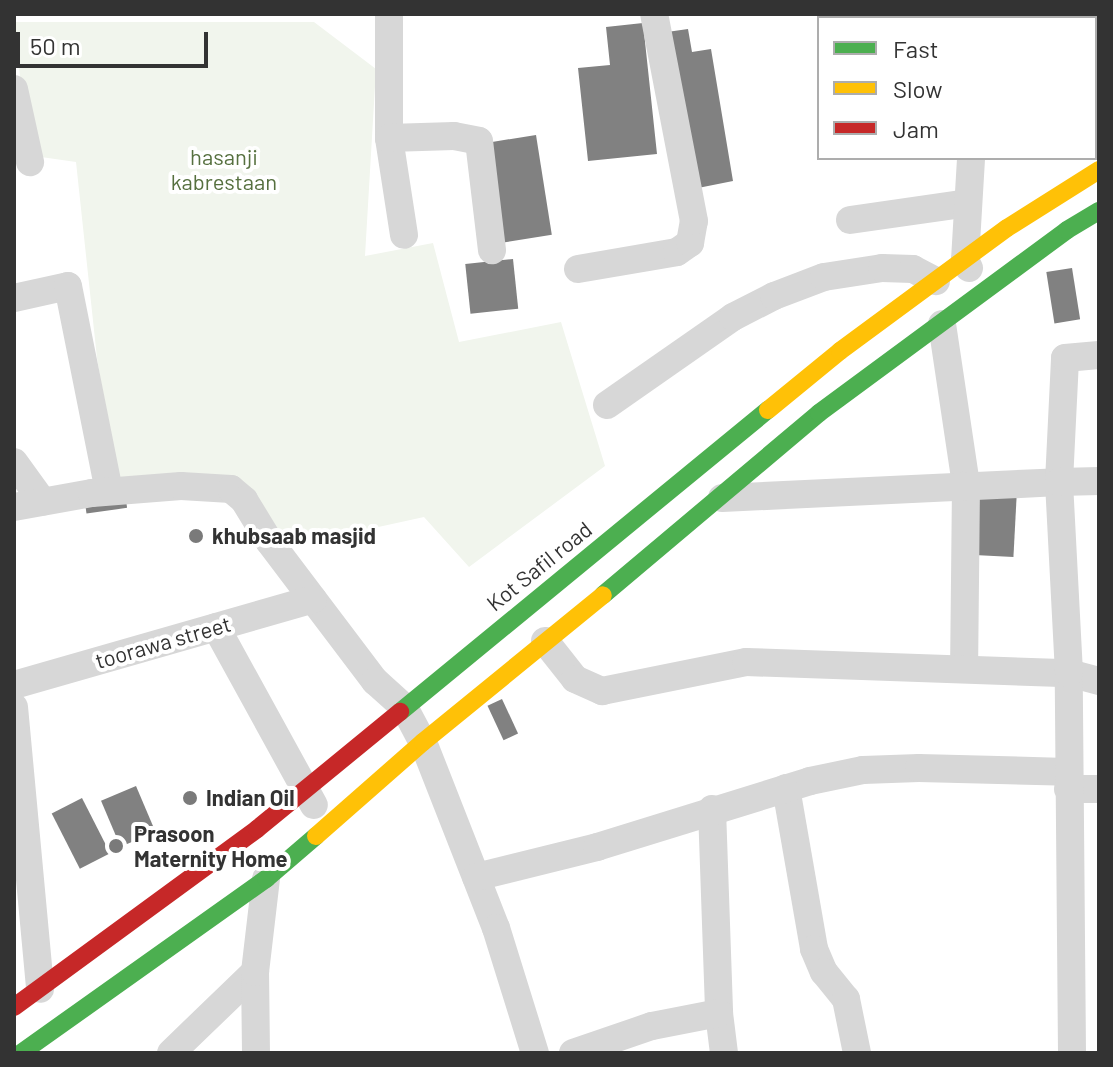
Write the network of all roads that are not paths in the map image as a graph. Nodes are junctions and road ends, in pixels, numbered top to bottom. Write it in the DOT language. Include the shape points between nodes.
graph roads {
  1 [pos="389,14"];
  2 [pos="654,14"];
  3 [pos="14,89"];
  4 [pos="389,138"];
  5 [pos="971,160"];
  6 [pos="30,162"];
  7 [pos="1099,170"];
  8 [pos="968,203"];
  9 [pos="1099,211"];
  10 [pos="850,220"];
  11 [pos="1099,228"];
  12 [pos="1067,230"];
  13 [pos="404,235"];
  14 [pos="492,250"];
  15 [pos="965,260"];
  16 [pos="578,269"];
  17 [pos="936,281"];
  18 [pos="982,293"];
  19 [pos="14,298"];
  20 [pos="942,324"];
  21 [pos="1099,355"];
  22 [pos="607,405"];
  23 [pos="14,462"];
  24 [pos="1099,481"];
  25 [pos="1059,482"];
  26 [pos="966,485"];
  27 [pos="109,491"];
  28 [pos="722,498"];
  29 [pos="43,502"];
  30 [pos="14,507"];
  31 [pos="313,599"];
  32 [pos="216,627"];
  33 [pos="545,641"];
  34 [pos="964,668"];
  35 [pos="1069,673"];
  36 [pos="1099,681"];
  37 [pos="14,685"];
  38 [pos="14,707"];
  39 [pos="404,707"];
  40 [pos="423,742"];
  41 [pos="1068,781"];
  42 [pos="786,788"];
  43 [pos="1099,789"];
  44 [pos="306,790"];
  45 [pos="712,809"];
  46 [pos="325,827"];
  47 [pos="476,877"];
  48 [pos="266,879"];
  49 [pos="255,972"];
  50 [pos="40,989"];
  51 [pos="14,1007"];
  52 [pos="719,1013"];
  53 [pos="21,1053"];
  54 [pos="171,1053"];
  55 [pos="256,1053"];
  56 [pos="535,1053"];
  57 [pos="573,1053"];
  58 [pos="724,1053"];
  59 [pos="857,1053"];
  60 [pos="1072,1053"];
  1 -- 4 [label="street"];
  2 -- 16 [label="street" via="694,221 690,243 677,252"];
  3 -- 6 [label="street"];
  4 -- 13 [label="street"];
  4 -- 14 [label="street" via="454,136 479,141"];
  5 -- 8 [label="street"];
  7 -- 15 [label="main road, Kot Safil road"];
  8 -- 10 [label="street"];
  8 -- 15 [label="street"];
  9 -- 12 [label="main road"];
  11 -- 12 [label="street"];
  12 -- 18 [label="main road"];
  15 -- 17 [label="main road, Kot Safil road"];
  15 -- 18 [label="street"];
  17 -- 22 [label="street" via="913,269 824,277 733,317"];
  17 -- 39 [label="main road, Kot Safil road" via="840,351"];
  18 -- 20 [label="main road"];
  19 -- 27 [label="street" via="68,286"];
  20 -- 26 [label="street"];
  20 -- 28 [label="main road" via="819,413"];
  21 -- 25 [label="street" via="1065,358"];
  23 -- 29 [label="street"];
  24 -- 25 [label="street"];
  25 -- 26 [label="street"];
  25 -- 35 [label="street"];
  26 -- 28 [label="street"];
  26 -- 34 [label="street"];
  27 -- 29 [label="street"];
  27 -- 31 [label="street" via="231,489"];
  28 -- 33 [label="main road"];
  29 -- 30 [label="street"];
  31 -- 32 [label="street, toorawa street"];
  31 -- 39 [label="street" via="375,681"];
  32 -- 37 [label="street, toorawa street"];
  32 -- 44 [label="street"];
  33 -- 34 [label="street" via="575,679 602,691 746,662"];
  33 -- 40 [label="main road"];
  34 -- 35 [label="street"];
  35 -- 36 [label="street"];
  35 -- 41 [label="street"];
  38 -- 50 [label="street"];
  39 -- 40 [label="street"];
  39 -- 44 [label="main road, Kot Safil road"];
  40 -- 46 [label="main road"];
  40 -- 47 [label="street"];
  41 -- 42 [label="street" via="919,768 863,770"];
  41 -- 43 [label="street"];
  41 -- 60 [label="street"];
  42 -- 45 [label="street"];
  42 -- 59 [label="street" via="814,949 846,999"];
  44 -- 46 [label="street"];
  44 -- 50 [label="main road, Kot Safil road"];
  45 -- 47 [label="street" via="597,847"];
  45 -- 52 [label="street"];
  46 -- 48 [label="main road"];
  47 -- 56 [label="street"];
  48 -- 49 [label="street"];
  48 -- 53 [label="main road"];
  49 -- 54 [label="street"];
  49 -- 55 [label="street"];
  50 -- 51 [label="main road, Kot Safil road"];
  52 -- 57 [label="street" via="652,1026"];
  52 -- 58 [label="street"];
}
